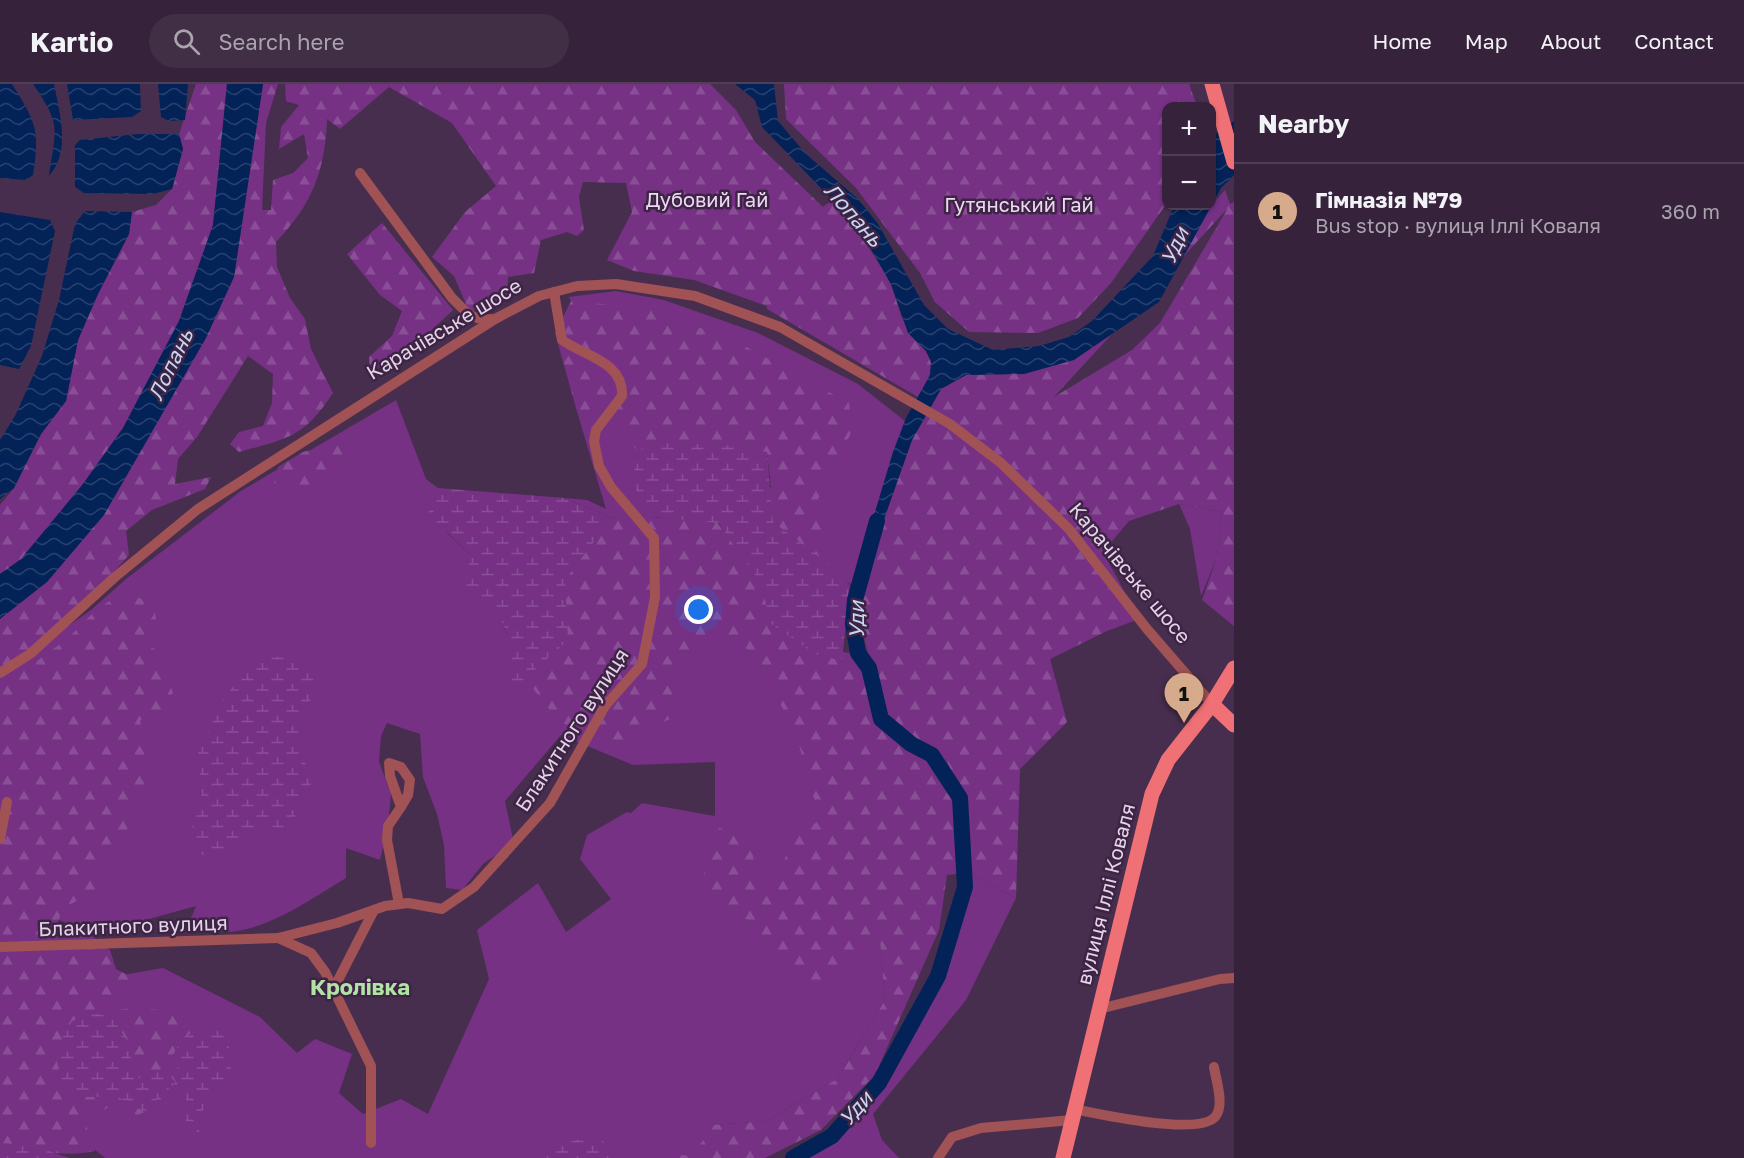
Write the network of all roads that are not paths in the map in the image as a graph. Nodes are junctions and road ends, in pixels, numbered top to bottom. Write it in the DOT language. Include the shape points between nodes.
graph roads {
  1 [pos="1212,84"];
  2 [pos="1234,162"];
  3 [pos="360,173"];
  4 [pos="554,292"];
  5 [pos="495,319"];
  6 [pos="1234,668"];
  7 [pos="0,673"];
  8 [pos="1212,704"];
  9 [pos="1234,725"];
  10 [pos="6,802"];
  11 [pos="401,807"];
  12 [pos="0,839"];
  13 [pos="399,904"];
  14 [pos="374,910"];
  15 [pos="278,938"];
  16 [pos="0,947"];
  17 [pos="1234,978"];
  18 [pos="333,990"];
  19 [pos="1099,1009"];
  20 [pos="1214,1067"];
  21 [pos="1073,1114"];
  22 [pos="371,1143"];
  23 [pos="938,1158"];
  24 [pos="1063,1158"];
  1 -- 2 [label="main road"];
  3 -- 5 [label="street" via="469,316"];
  4 -- 5 [label="street, Карачівське шосе"];
  4 -- 8 [label="street, Карачівське шосе" via="577,286 616,284 695,296 780,327 950,424 1001,464 1069,528 1147,629"];
  4 -- 13 [label="street, Блакитного вулиця" via="562,340 614,369 622,385 622,396 596,430 594,441 599,466 611,487 654,538 655,597 642,664 605,706 550,803 474,887 442,909"];
  5 -- 7 [label="street, Карачівське шосе" via="198,509 30,654"];
  6 -- 8 [label="main road, вулиця Іллі Коваля"];
  8 -- 9 [label="main road, Карачівське шосе"];
  8 -- 19 [label="main road, вулиця Іллі Коваля" via="1168,760 1152,794"];
  10 -- 12 [label="street"];
  11 -- 13 [label="street" via="388,826 387,840"];
  13 -- 14 [label="street, Блакитного вулиця"];
  14 -- 15 [label="street, Блакитного вулиця"];
  14 -- 18 [label="street"];
  15 -- 16 [label="street, Блакитного вулиця"];
  15 -- 18 [label="street" via="311,953"];
  17 -- 19 [label="street"];
  18 -- 22 [label="street" via="370,1066"];
  19 -- 21 [label="main road, вулиця Іллі Коваля"];
  20 -- 21 [label="street" via="1220,1106 1215,1117 1205,1123"];
  21 -- 23 [label="street" via="981,1128 952,1137"];
  21 -- 24 [label="main road, вулиця Іллі Коваля"];
}
